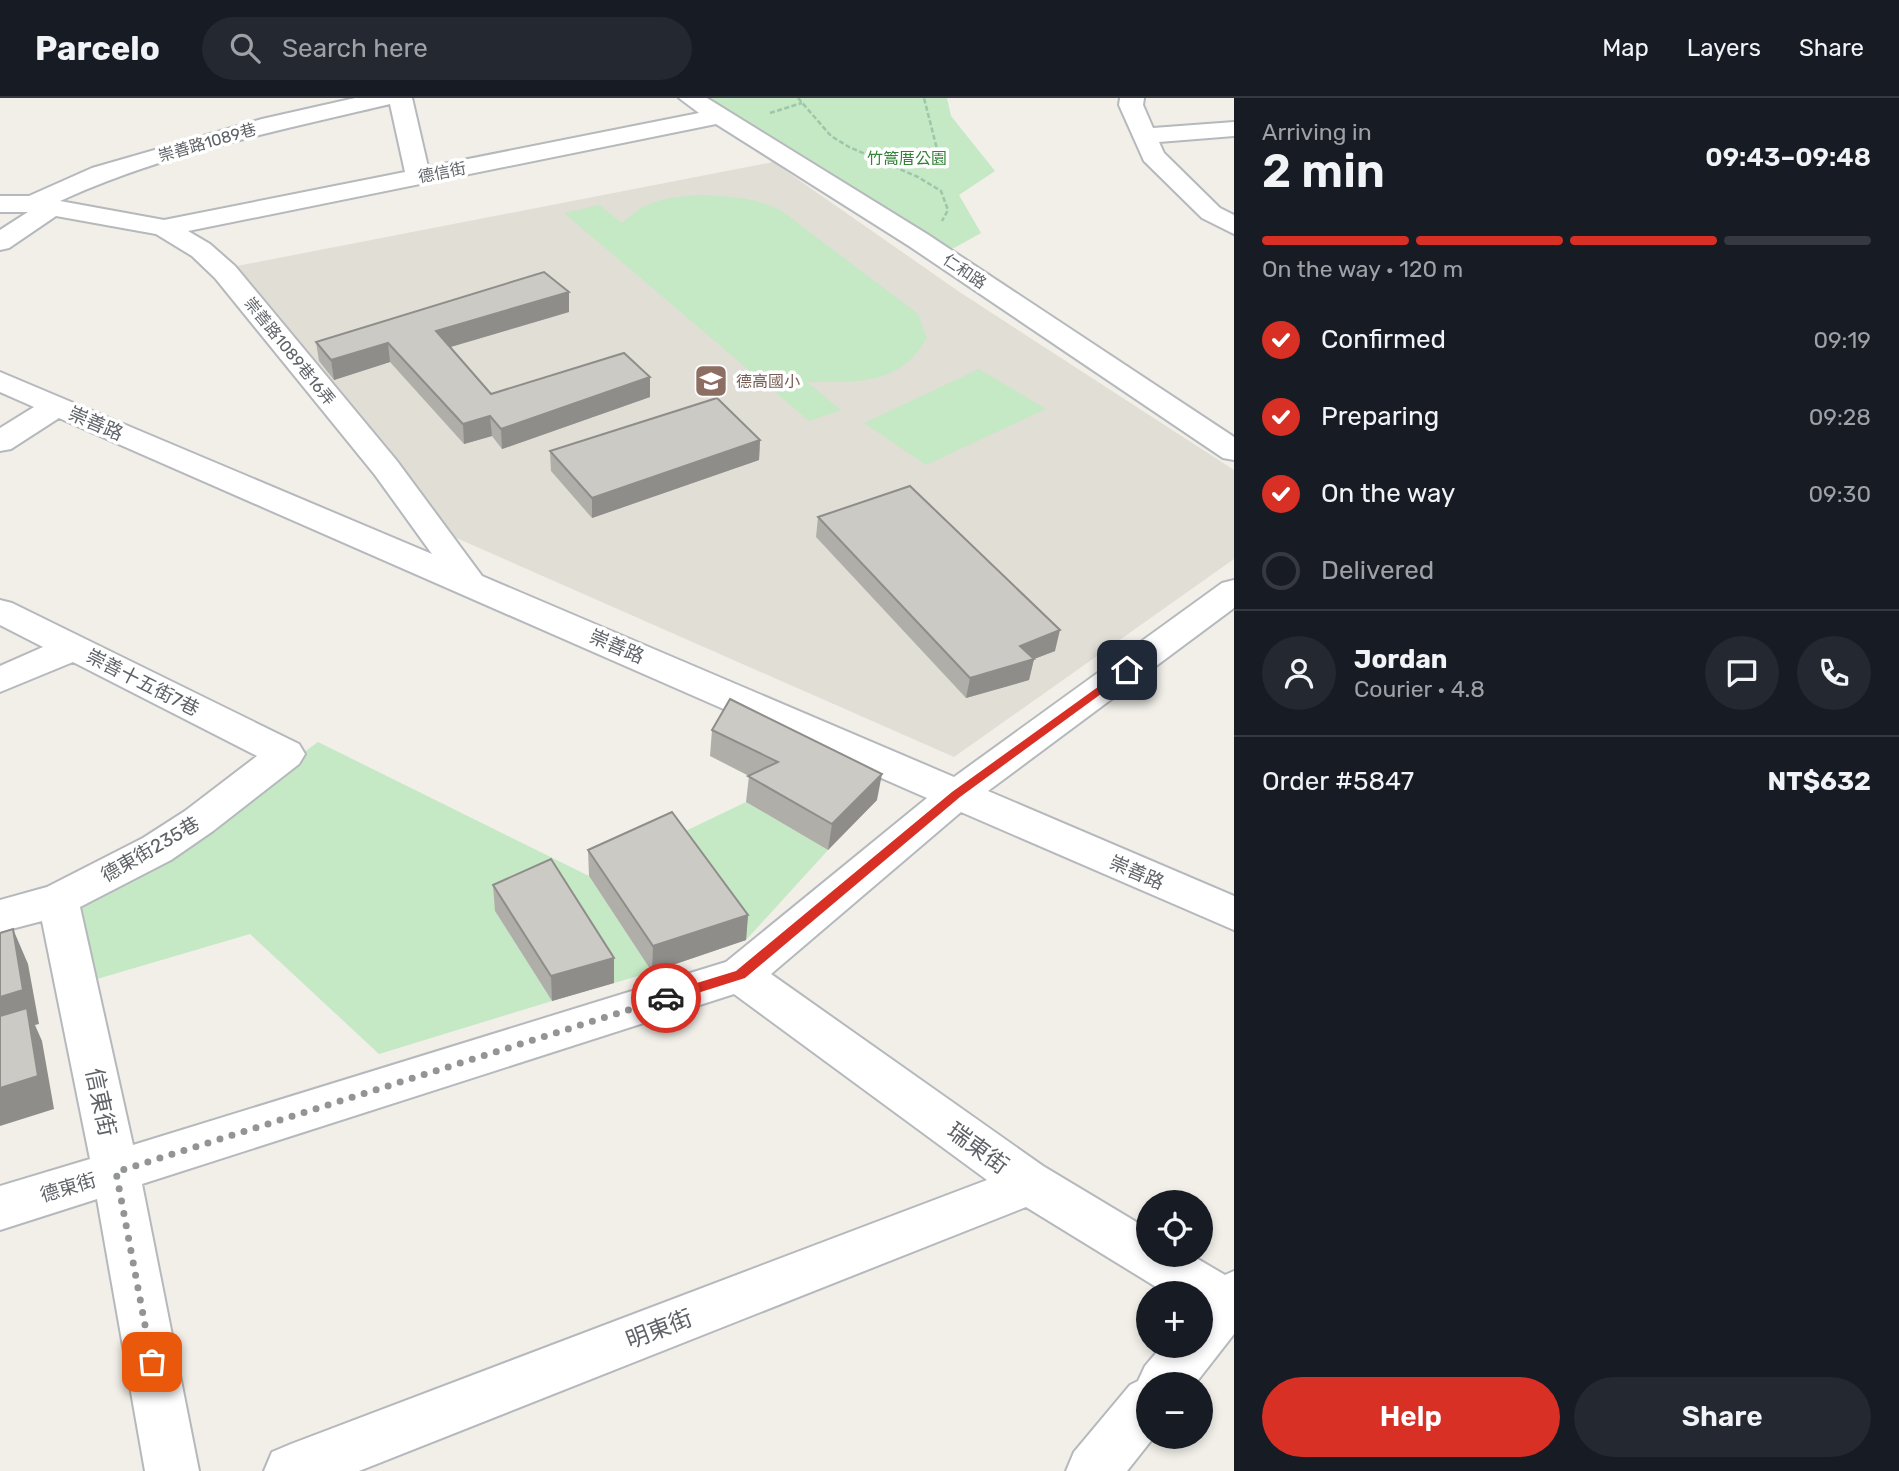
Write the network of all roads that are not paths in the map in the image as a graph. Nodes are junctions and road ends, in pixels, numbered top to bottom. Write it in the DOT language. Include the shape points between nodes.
graph roads {
  1 [pos="386,98"];
  2 [pos="400,98"];
  3 [pos="691,98"];
  4 [pos="1132,98"];
  5 [pos="722,116"];
  6 [pos="1234,129"];
  7 [pos="1144,136"];
  8 [pos="418,176"];
  9 [pos="0,204"];
  10 [pos="42,206"];
  11 [pos="1234,226"];
  12 [pos="164,228"];
  13 [pos="0,242"];
  14 [pos="0,381"];
  15 [pos="56,406"];
  16 [pos="0,442"];
  17 [pos="1234,451"];
  18 [pos="469,582"];
  19 [pos="1234,591"];
  20 [pos="0,611"];
  21 [pos="74,648"];
  22 [pos="0,680"];
  23 [pos="286,754"];
  24 [pos="956,794"];
  25 [pos="58,900"];
  26 [pos="1234,914"];
  27 [pos="0,916"];
  28 [pos="740,975"];
  29 [pos="116,1172"];
  30 [pos="1026,1181"];
  31 [pos="0,1208"];
  32 [pos="1221,1312"];
  33 [pos="1184,1358"];
  34 [pos="1173,1372"];
  35 [pos="1136,1418"];
  36 [pos="172,1471"];
  37 [pos="291,1471"];
  38 [pos="1093,1471"];
  1 -- 10 [label="street, 崇善路1089巷" via="270,124 101,173"];
  2 -- 8 [label="street"];
  3 -- 5 [label="street, 仁和路"];
  4 -- 7 [label="street" via="1130,106"];
  5 -- 8 [label="street, 德信街"];
  5 -- 17 [label="street, 仁和路" via="918,240"];
  6 -- 7 [label="street"];
  7 -- 11 [label="street" via="1153,156 1212,213"];
  8 -- 12 [label="street, 德信街"];
  9 -- 10 [label="street, 崇善路1089巷"];
  10 -- 12 [label="street, 崇善路1089巷16弄"];
  10 -- 13 [label="street, 崇善路1089巷"];
  12 -- 18 [label="street, 崇善路1089巷16弄" via="201,250 225,272 386,468"];
  14 -- 15 [label="street, 崇善路"];
  15 -- 16 [label="street"];
  15 -- 18 [label="street, 崇善路"];
  18 -- 24 [label="street, 崇善路"];
  19 -- 24 [label="street, 德東街"];
  20 -- 21 [label="street, 崇善十五街7巷"];
  21 -- 22 [label="street"];
  21 -- 23 [label="street, 崇善十五街7巷"];
  23 -- 25 [label="street, 德東街235巷" via="157,849"];
  24 -- 26 [label="street, 崇善路"];
  24 -- 28 [label="street, 德東街"];
  25 -- 27 [label="street, 德東街235巷"];
  25 -- 29 [label="street, 信東街"];
  28 -- 29 [label="street, 德東街"];
  28 -- 30 [label="street, 瑞東街"];
  29 -- 31 [label="street, 德東街"];
  29 -- 36 [label="street, 信東街"];
  30 -- 32 [label="street, 瑞東街"];
  30 -- 37 [label="street, 明東街" via="1002,1196"];
  33 -- 34 [label="street"];
  35 -- 38 [label="street"];
}
